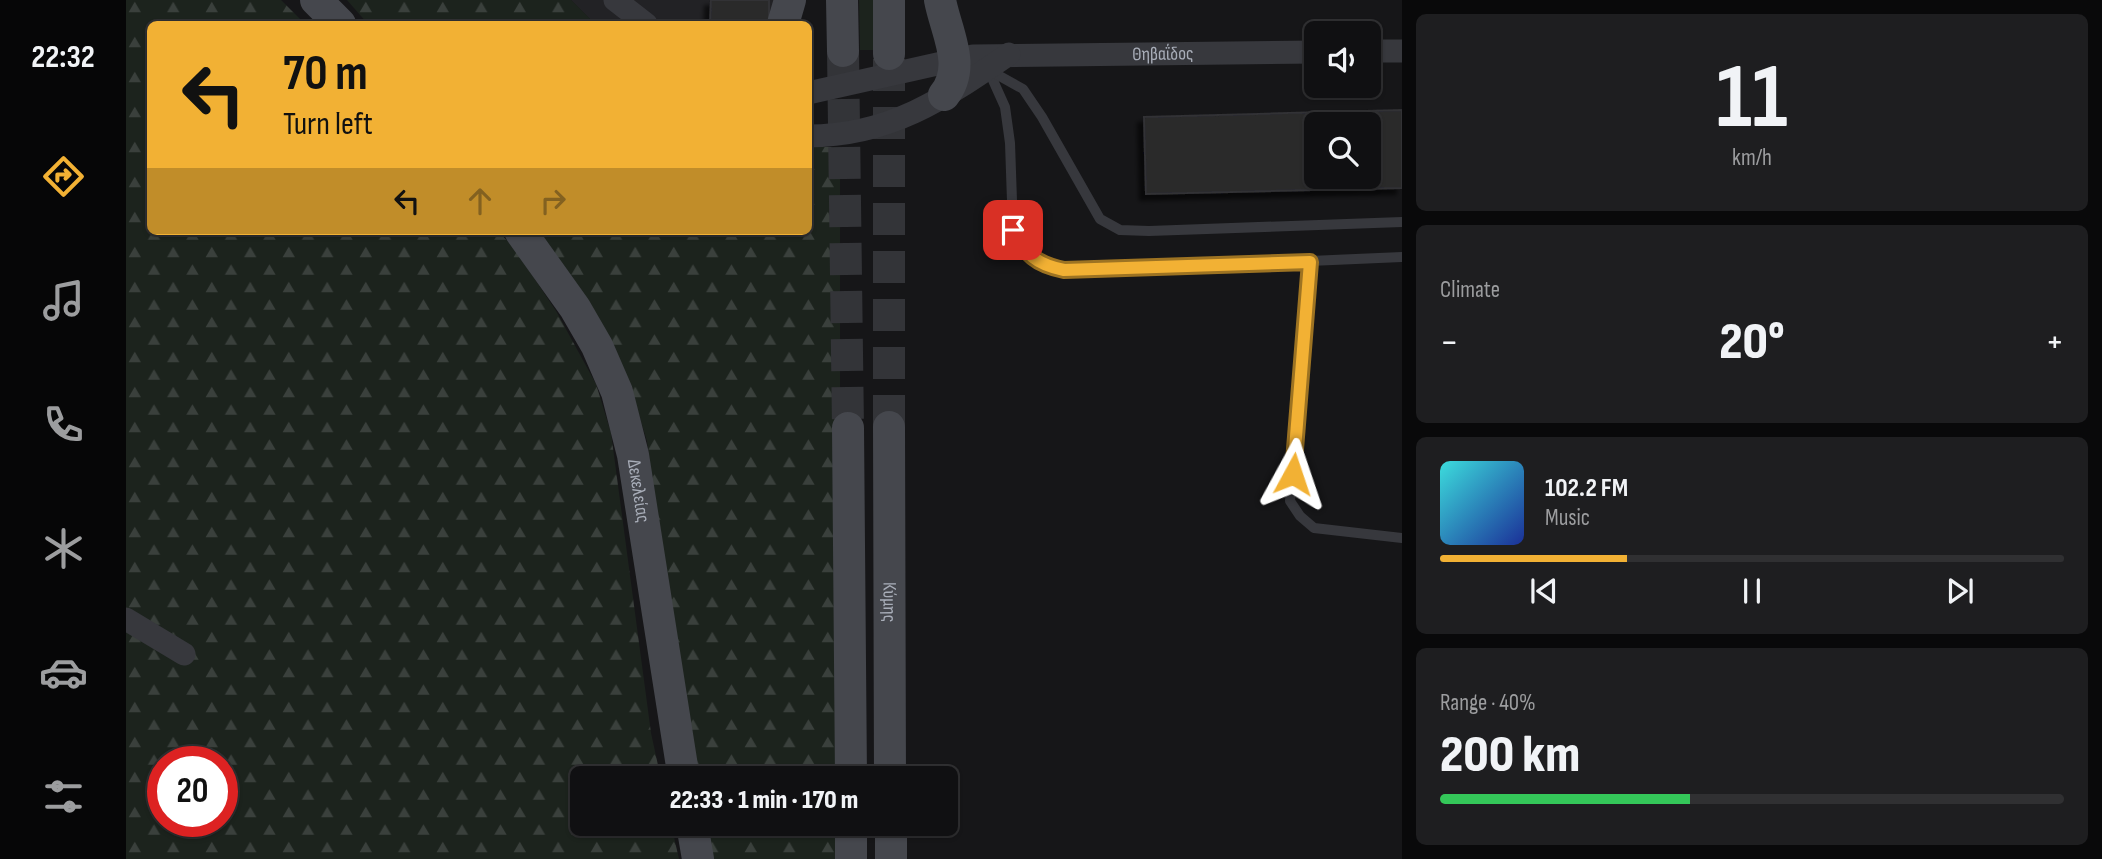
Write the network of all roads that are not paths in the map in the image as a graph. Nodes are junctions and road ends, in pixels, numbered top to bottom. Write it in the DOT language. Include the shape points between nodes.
graph roads {
  1 [pos="316,0"];
  2 [pos="610,0"];
  3 [pos="615,0"];
  4 [pos="790,0"];
  5 [pos="842,0"];
  6 [pos="889,0"];
  7 [pos="940,0"];
  8 [pos="337,21"];
  9 [pos="625,21"];
  10 [pos="642,21"];
  11 [pos="784,21"];
  12 [pos="843,51"];
  13 [pos="1381,51"];
  14 [pos="1402,51"];
  15 [pos="1304,52"];
  16 [pos="889,54"];
  17 [pos="975,61"];
  18 [pos="812,92"];
  19 [pos="944,95"];
  20 [pos="812,136"];
  21 [pos="1402,222"];
  22 [pos="523,235"];
  23 [pos="1402,257"];
  24 [pos="1310,262"];
  25 [pos="889,427"];
  26 [pos="848,428"];
  27 [pos="1402,538"];
  28 [pos="126,619"];
  29 [pos="184,654"];
  30 [pos="682,766"];
  31 [pos="851,766"];
  32 [pos="891,766"];
  33 [pos="694,836"];
  34 [pos="851,836"];
  35 [pos="891,836"];
  36 [pos="698,859"];
  37 [pos="851,859"];
  38 [pos="891,859"];
  1 -- 8 [label="main road"];
  2 -- 9 [label="street"];
  3 -- 10 [label="street"];
  4 -- 11 [label="main road"];
  5 -- 12 [label="main road"];
  6 -- 16 [label="main road"];
  7 -- 17 [label="main road"];
  13 -- 14 [label="street"];
  15 -- 17 [label="street, Θηβαΐδος" via="1009,54"];
  17 -- 18 [label="street, Θηβαΐδος"];
  17 -- 19 [label="main road" via="956,72"];
  17 -- 21 [label="lane" via="1023,89 1100,219 1120,230"];
  17 -- 24 [label="lane" via="1005,107 1013,230 1024,250 1043,265 1064,270"];
  19 -- 20 [label="street" via="898,121 869,130"];
  22 -- 30 [label="main road, Δεκελείας" via="575,309 617,392 633,455"];
  23 -- 24 [label="lane"];
  24 -- 27 [label="lane" via="1290,501 1314,528"];
  25 -- 32 [label="main road, Κύμης"];
  26 -- 31 [label="main road, Κύμης"];
  28 -- 29 [label="street"];
  33 -- 36 [label="main road"];
  34 -- 37 [label="main road"];
  35 -- 38 [label="main road"];
}
